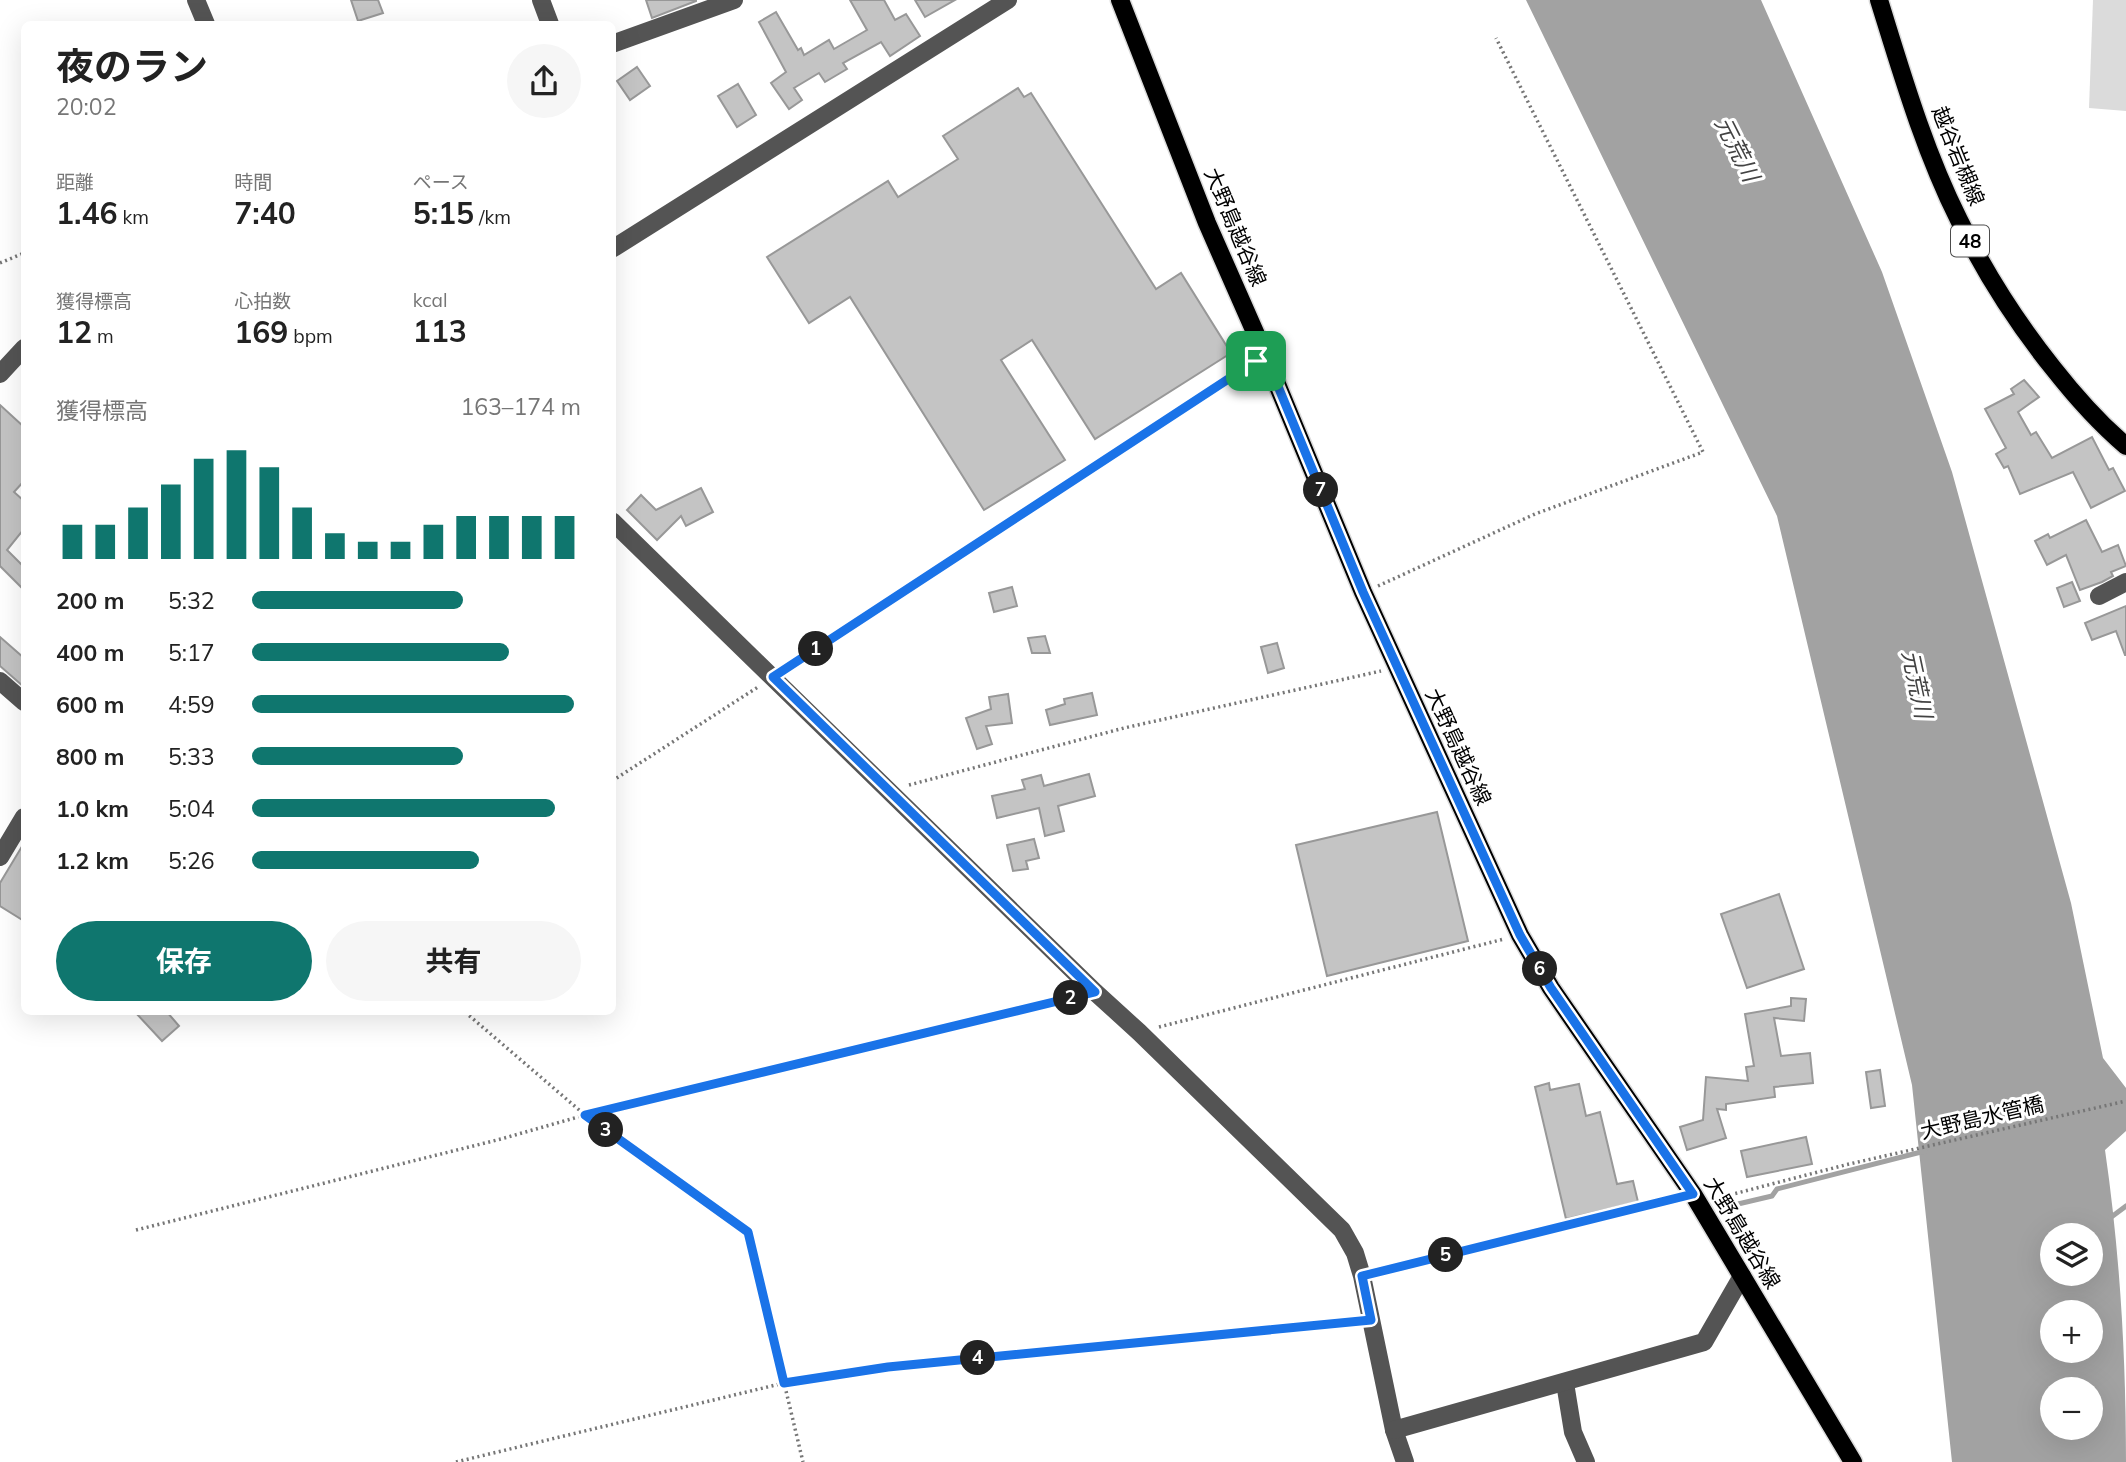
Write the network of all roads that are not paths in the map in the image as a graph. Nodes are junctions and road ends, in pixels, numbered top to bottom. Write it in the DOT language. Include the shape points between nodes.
graph roads {
  1 [pos="196,0"];
  2 [pos="541,0"];
  3 [pos="734,0"];
  4 [pos="1008,0"];
  5 [pos="1120,0"];
  6 [pos="1879,0"];
  7 [pos="205,21"];
  8 [pos="549,21"];
  9 [pos="616,43"];
  10 [pos="616,246"];
  11 [pos="21,351"];
  12 [pos="0,374"];
  13 [pos="2126,446"];
  14 [pos="616,525"];
  15 [pos="2126,582"];
  16 [pos="2099,596"];
  17 [pos="0,681"];
  18 [pos="21,699"];
  19 [pos="21,822"];
  20 [pos="0,858"];
  21 [pos="1742,1276"];
  22 [pos="1564,1383"];
  23 [pos="1394,1430"];
  24 [pos="1405,1462"];
  25 [pos="1586,1462"];
  26 [pos="1853,1462"];
  1 -- 7 [label="street"];
  2 -- 8 [label="street"];
  3 -- 9 [label="street"];
  4 -- 10 [label="street"];
  5 -- 21 [label="main road, 大野島越谷線" via="1207,223 1363,592 1520,935 1551,988 1696,1198"];
  6 -- 13 [label="main road, 越谷岩槻線 / 48" via="1930,155 1984,268 2038,349 2074,394"];
  11 -- 12 [label="street"];
  14 -- 23 [label="street" via="1342,1230 1362,1276"];
  15 -- 16 [label="street"];
  17 -- 18 [label="street"];
  19 -- 20 [label="street"];
  21 -- 22 [label="street" via="1704,1342"];
  21 -- 26 [label="main road, 大野島越谷線"];
  22 -- 23 [label="street"];
  22 -- 25 [label="street" via="1573,1432"];
  23 -- 24 [label="street"];
}
